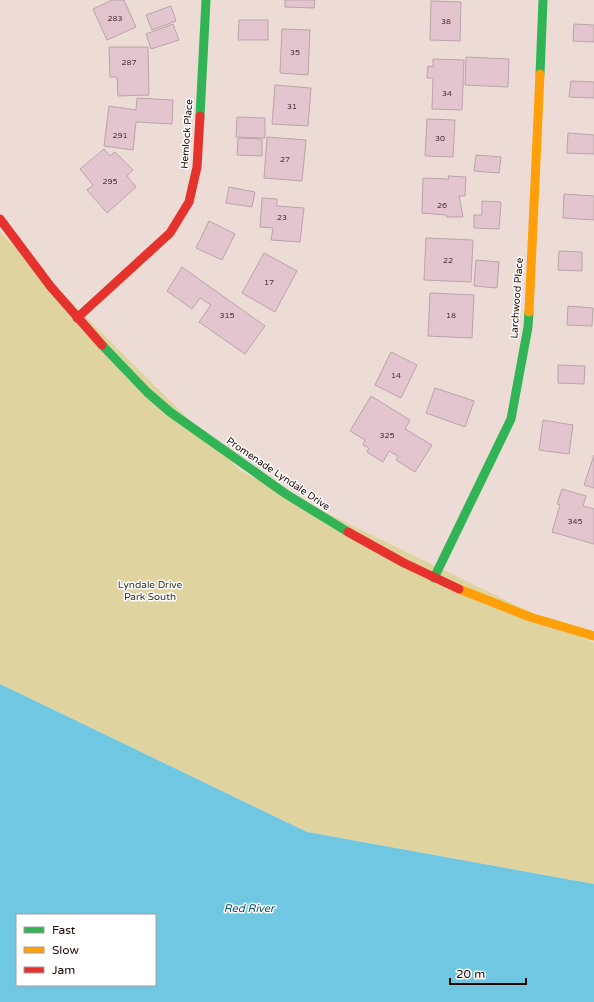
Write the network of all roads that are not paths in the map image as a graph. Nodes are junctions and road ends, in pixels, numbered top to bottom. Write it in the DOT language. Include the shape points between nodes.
graph roads {
  1 [pos="206,0"];
  2 [pos="543,0"];
  3 [pos="0,219"];
  4 [pos="77,318"];
  5 [pos="434,578"];
  6 [pos="594,636"];
  1 -- 4 [label="street, Hemlock Place" via="197,167 189,202 170,233"];
  2 -- 5 [label="street, Larchwood Place" via="528,327 511,419"];
  3 -- 4 [label="street, Promenade Lyndale Drive"];
  4 -- 5 [label="street, Promenade Lyndale Drive" via="148,393 248,469 343,531"];
  5 -- 6 [label="street, Promenade Lyndale Drive" via="530,617"];
}
